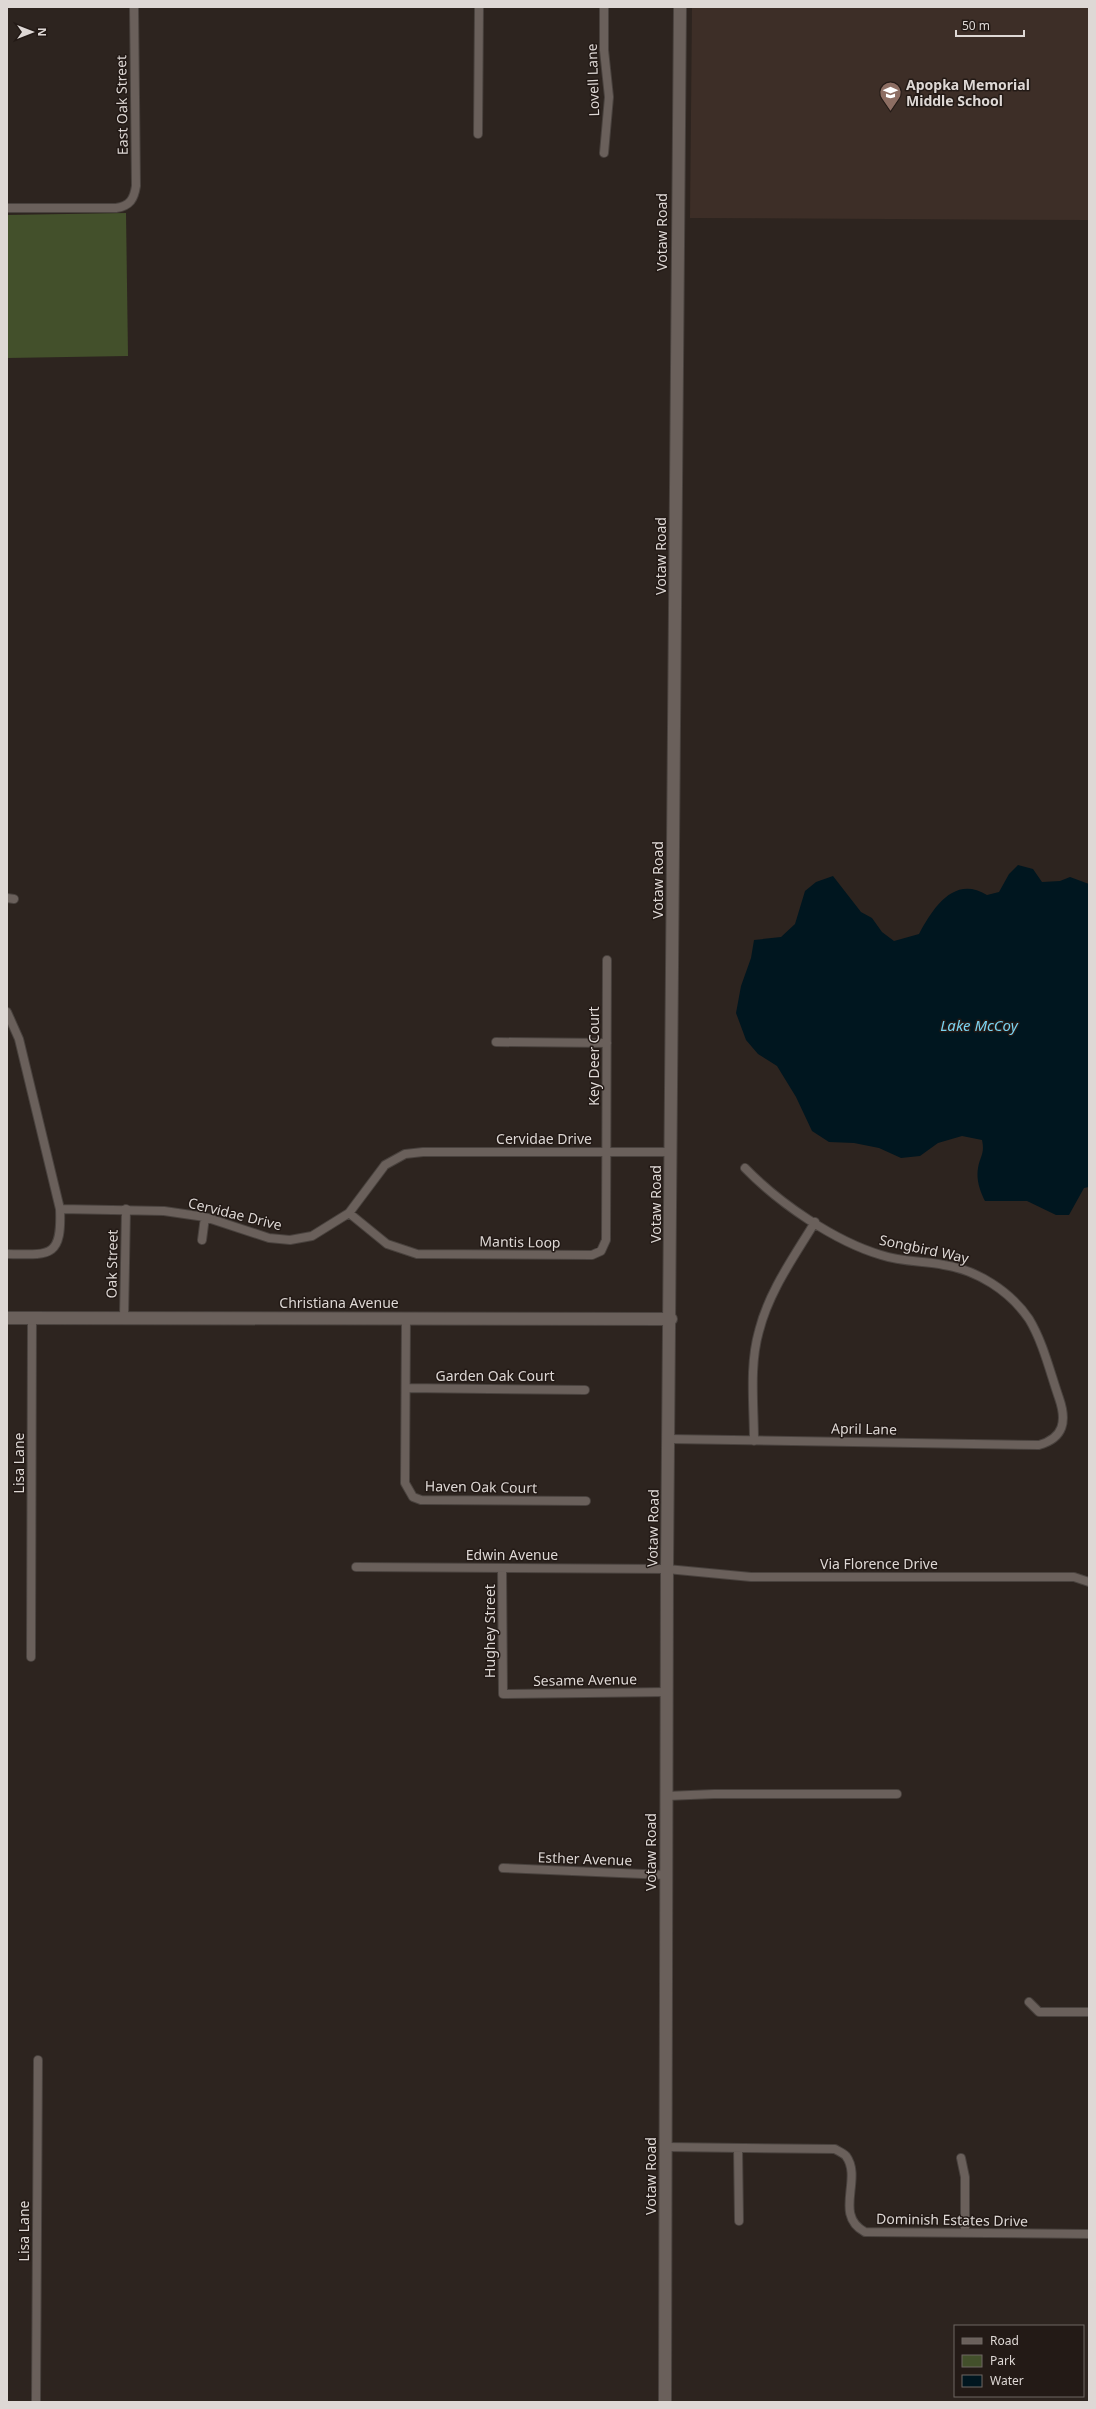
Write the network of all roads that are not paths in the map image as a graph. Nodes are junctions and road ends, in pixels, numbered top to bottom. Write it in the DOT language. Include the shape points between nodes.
graph roads {
  1 [pos="134,7"];
  2 [pos="479,7"];
  3 [pos="604,7"];
  4 [pos="680,7"];
  5 [pos="478,134"];
  6 [pos="604,153"];
  7 [pos="7,208"];
  8 [pos="607,960"];
  9 [pos="7,1012"];
  10 [pos="496,1042"];
  11 [pos="607,1042"];
  12 [pos="606,1152"];
  13 [pos="671,1152"];
  14 [pos="745,1168"];
  15 [pos="60,1209"];
  16 [pos="126,1209"];
  17 [pos="349,1213"];
  18 [pos="205,1217"];
  19 [pos="815,1222"];
  20 [pos="202,1240"];
  21 [pos="7,1254"];
  22 [pos="32,1317"];
  23 [pos="7,1318"];
  24 [pos="124,1318"];
  25 [pos="406,1318"];
  26 [pos="671,1319"];
  27 [pos="406,1388"];
  28 [pos="585,1390"];
  29 [pos="1057,1436"];
  30 [pos="669,1439"];
  31 [pos="754,1441"];
  32 [pos="586,1501"];
  33 [pos="356,1567"];
  34 [pos="502,1568"];
  35 [pos="668,1569"];
  36 [pos="1089,1582"];
  37 [pos="31,1657"];
  38 [pos="668,1692"];
  39 [pos="503,1694"];
  40 [pos="897,1794"];
  41 [pos="667,1796"];
  42 [pos="502,1868"];
  43 [pos="666,1875"];
  44 [pos="1029,2002"];
  45 [pos="1089,2012"];
  46 [pos="38,2060"];
  47 [pos="666,2147"];
  48 [pos="738,2148"];
  49 [pos="961,2158"];
  50 [pos="739,2221"];
  51 [pos="965,2233"];
  52 [pos="1089,2234"];
  53 [pos="36,2402"];
  54 [pos="665,2402"];
  1 -- 7 [label="street, East Oak Street" via="136,186 131,202 124,207 116,208"];
  2 -- 5 [label="street"];
  3 -- 6 [label="street, Lovell Lane" via="604,50 609,97"];
  4 -- 13 [label="street, Votaw Road"];
  8 -- 11 [label="street, Key Deer Court"];
  9 -- 15 [label="street" via="19,1039"];
  10 -- 11 [label="street"];
  11 -- 12 [label="street, Key Deer Court"];
  12 -- 13 [label="street, Cervidae Drive"];
  12 -- 17 [label="street, Cervidae Drive" via="405,1154 385,1165"];
  12 -- 17 [label="street, Mantis Loop" via="606,1240 601,1251 592,1255 417,1254 387,1244"];
  13 -- 26 [label="street, Votaw Road"];
  14 -- 19 [label="street, Songbird Way" via="761,1184"];
  15 -- 16 [label="street, Cervidae Drive"];
  15 -- 21 [label="street" via="61,1233 57,1246 39,1255"];
  16 -- 18 [label="street, Cervidae Drive" via="148,1209"];
  16 -- 24 [label="street, Oak Street"];
  17 -- 18 [label="street, Cervidae Drive" via="312,1236 290,1240 269,1238"];
  18 -- 20 [label="street"];
  19 -- 29 [label="street, Songbird Way" via="848,1242 883,1256 966,1269 1008,1296 1029,1319 1051,1374 1062,1409 1062,1424"];
  19 -- 31 [label="street" via="768,1303 758,1331 754,1361"];
  22 -- 23 [label="street, Christiana Avenue"];
  22 -- 24 [label="street, Christiana Avenue"];
  22 -- 37 [label="street, Lisa Lane"];
  24 -- 25 [label="street, Christiana Avenue"];
  25 -- 26 [label="street, Christiana Avenue"];
  25 -- 27 [label="street, Haven Oak Court"];
  26 -- 30 [label="street, Votaw Road"];
  27 -- 28 [label="street, Garden Oak Court"];
  27 -- 32 [label="street, Haven Oak Court" via="405,1483 414,1497 421,1500"];
  29 -- 31 [label="street, April Lane" via="1051,1442 1039,1444"];
  30 -- 31 [label="street, April Lane"];
  30 -- 35 [label="street, Votaw Road"];
  33 -- 34 [label="street, Edwin Avenue"];
  34 -- 35 [label="street, Edwin Avenue"];
  34 -- 39 [label="street, Hughey Street"];
  35 -- 36 [label="street, Via Florence Drive" via="751,1577 1074,1577"];
  35 -- 38 [label="street, Votaw Road"];
  38 -- 39 [label="street, Sesame Avenue"];
  38 -- 41 [label="street, Votaw Road"];
  40 -- 41 [label="street"];
  41 -- 43 [label="street, Votaw Road"];
  42 -- 43 [label="street, Esther Avenue"];
  43 -- 47 [label="street, Votaw Road"];
  44 -- 45 [label="street" via="1040,2012"];
  46 -- 53 [label="street, Lisa Lane"];
  47 -- 48 [label="street, Dominish Estates Drive"];
  47 -- 54 [label="street, Votaw Road"];
  48 -- 50 [label="street"];
  48 -- 51 [label="street, Dominish Estates Drive" via="835,2149 845,2156 850,2167 850,2217 856,2227 865,2232"];
  49 -- 51 [label="street" via="965,2177"];
  51 -- 52 [label="street, Dominish Estates Drive"];
}
